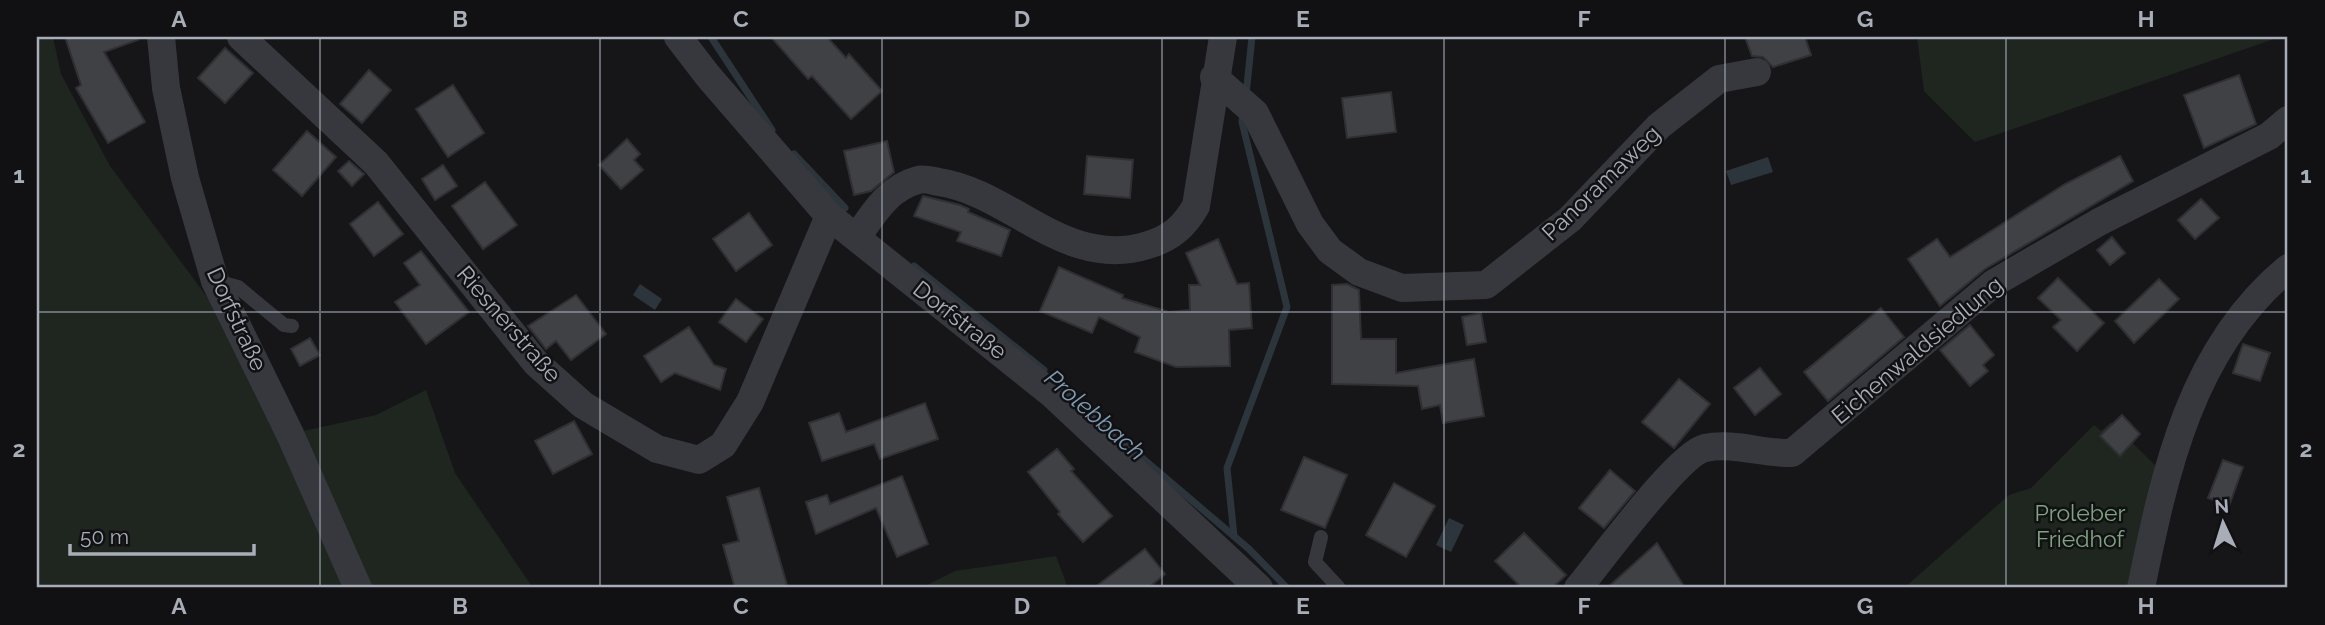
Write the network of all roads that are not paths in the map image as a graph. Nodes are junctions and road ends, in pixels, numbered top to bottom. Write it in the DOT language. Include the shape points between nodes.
graph roads {
  1 [pos="161,37"];
  2 [pos="241,37"];
  3 [pos="678,37"];
  4 [pos="1223,37"];
  5 [pos="1757,72"];
  6 [pos="1220,82"];
  7 [pos="2288,120"];
  8 [pos="829,216"];
  9 [pos="865,226"];
  10 [pos="2288,268"];
  11 [pos="215,281"];
  12 [pos="292,327"];
  13 [pos="1321,537"];
  14 [pos="358,588"];
  15 [pos="1259,588"];
  16 [pos="1339,588"];
  17 [pos="1578,588"];
  18 [pos="2141,588"];
  1 -- 11 [label="street, Dorfstraße" via="166,88 185,178"];
  2 -- 8 [label="street, Riesnerstraße" via="376,163 536,363 583,405 657,449 699,460 723,445 750,402"];
  3 -- 8 [label="street, Dorfstraße"];
  4 -- 6 [label="street"];
  5 -- 6 [label="street, Panoramaweg" via="1719,79 1669,118 1570,219 1486,285 1402,288 1359,272 1330,251 1310,224 1255,113"];
  6 -- 9 [label="street" via="1196,206 1186,224 1166,240 1133,250 1102,250 1065,241 960,185 920,179 885,197"];
  7 -- 17 [label="street, Eichenwaldsiedlung" via="2269,136 2099,222 1994,283 1792,453 1703,448 1653,495"];
  8 -- 9 [label="street, Dorfstraße"];
  9 -- 15 [label="street, Dorfstraße"];
  10 -- 18 [label="street" via="2227,333 2187,414 2171,454"];
  11 -- 12 [label="lane" via="238,287 284,326"];
  11 -- 14 [label="street, Dorfstraße" via="275,400"];
  13 -- 16 [label="lane" via="1315,562"];
}
